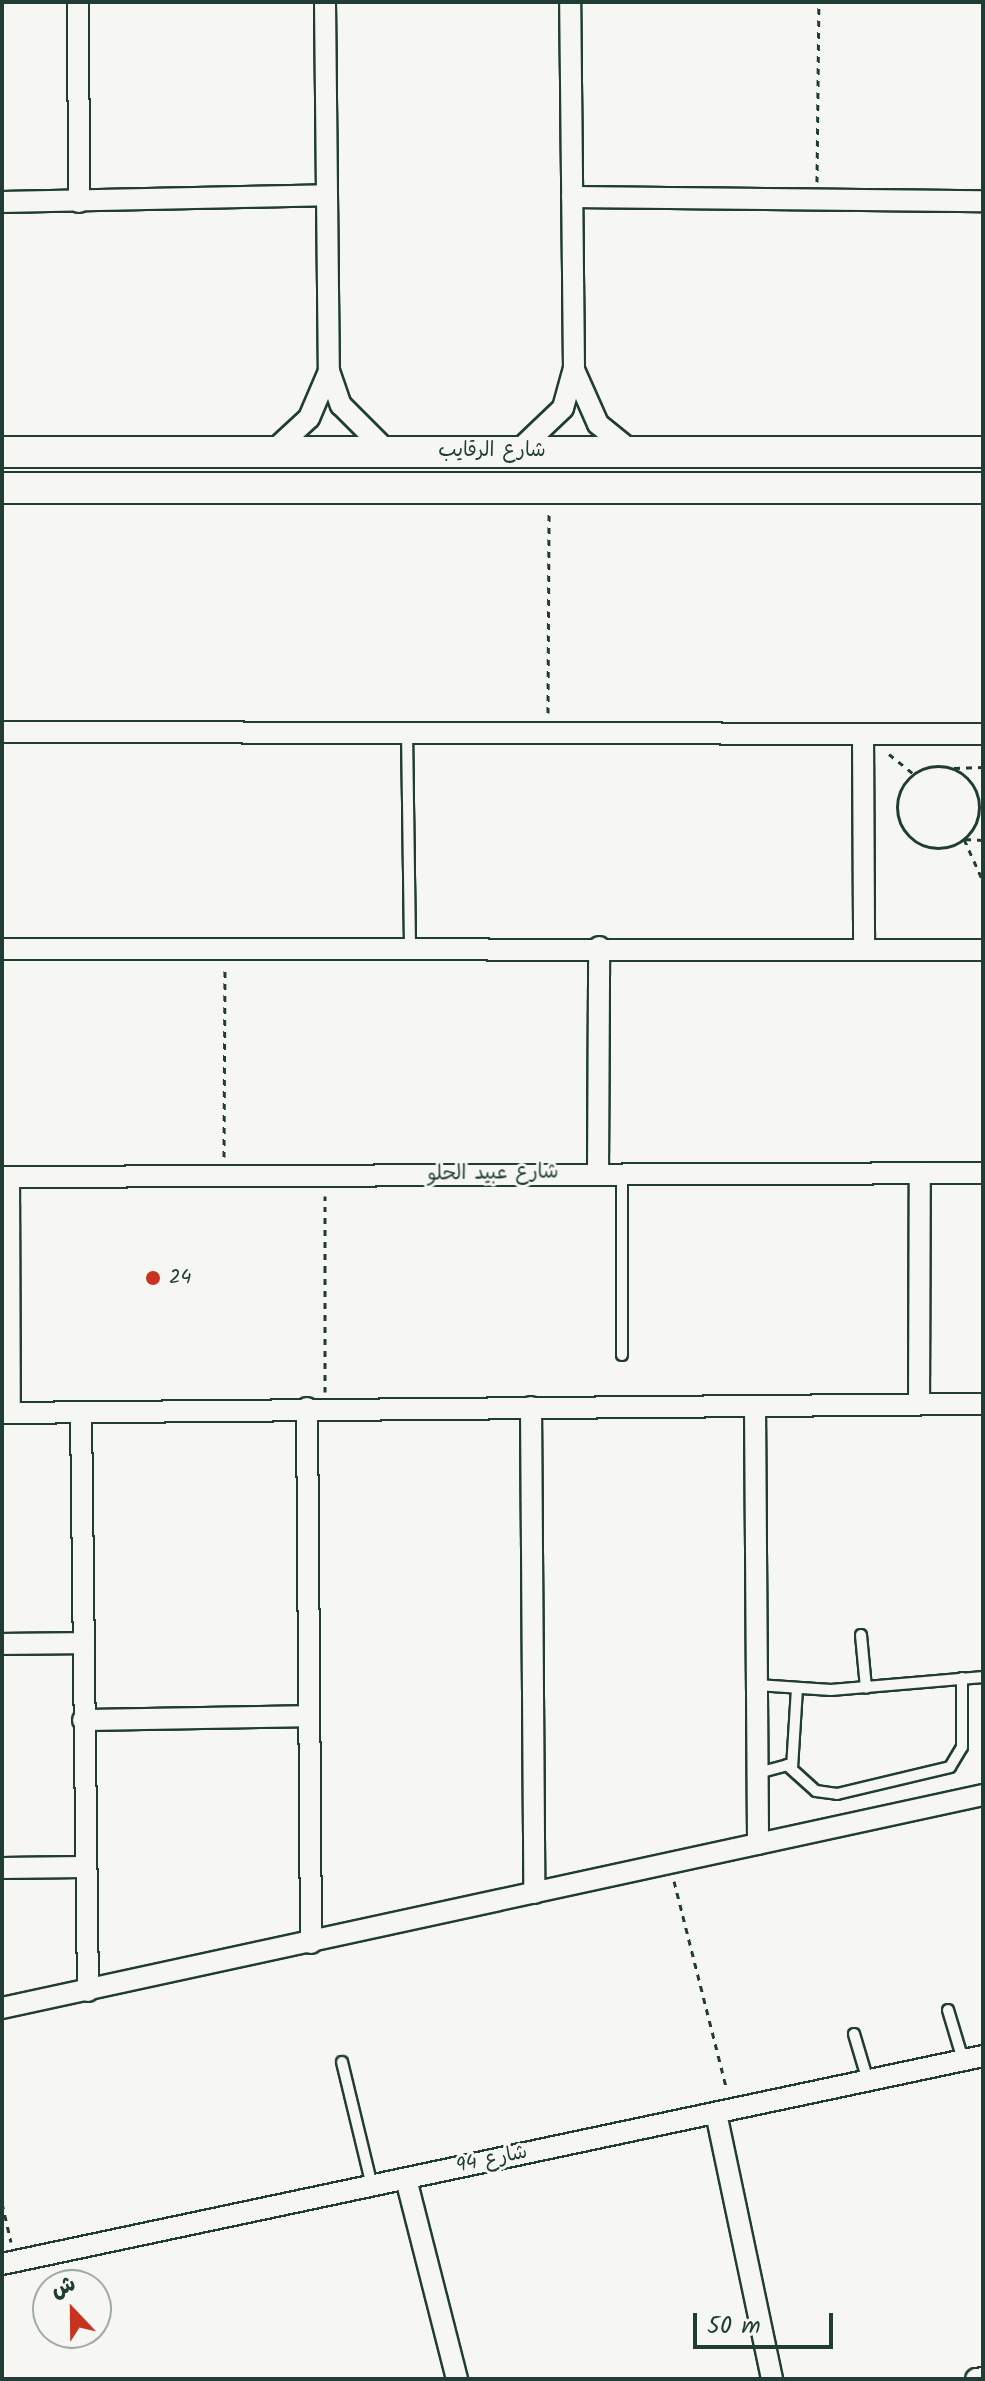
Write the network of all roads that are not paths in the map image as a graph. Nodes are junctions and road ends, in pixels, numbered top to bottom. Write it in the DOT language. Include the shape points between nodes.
graph roads {
  1 [pos="78,2"];
  2 [pos="325,2"];
  3 [pos="570,2"];
  4 [pos="983,201"];
  5 [pos="2,202"];
  6 [pos="79,202"];
  7 [pos="327,203"];
  8 [pos="572,204"];
  9 [pos="574,368"];
  10 [pos="329,371"];
  11 [pos="630,450"];
  12 [pos="387,451"];
  13 [pos="518,451"];
  14 [pos="2,452"];
  15 [pos="272,452"];
  16 [pos="983,452"];
  17 [pos="2,488"];
  18 [pos="983,488"];
  19 [pos="407,729"];
  20 [pos="2,732"];
  21 [pos="863,734"];
  22 [pos="983,734"];
  23 [pos="410,946"];
  24 [pos="599,947"];
  25 [pos="2,949"];
  26 [pos="864,950"];
  27 [pos="983,950"];
  28 [pos="598,1173"];
  29 [pos="983,1173"];
  30 [pos="622,1174"];
  31 [pos="920,1174"];
  32 [pos="5,1177"];
  33 [pos="622,1355"];
  34 [pos="919,1404"];
  35 [pos="983,1404"];
  36 [pos="755,1406"];
  37 [pos="531,1407"];
  38 [pos="316,1408"];
  39 [pos="81,1412"];
  40 [pos="6,1413"];
  41 [pos="861,1635"];
  42 [pos="83,1643"];
  43 [pos="2,1644"];
  44 [pos="983,1677"];
  45 [pos="962,1678"];
  46 [pos="757,1685"];
  47 [pos="866,1688"];
  48 [pos="797,1689"];
  49 [pos="307,1716"];
  50 [pos="83,1720"];
  51 [pos="792,1768"];
  52 [pos="758,1773"];
  53 [pos="983,1795"];
  54 [pos="758,1844"];
  55 [pos="84,1867"];
  56 [pos="2,1868"];
  57 [pos="534,1893"];
  58 [pos="311,1943"];
  59 [pos="88,1991"];
  60 [pos="2,2008"];
  61 [pos="948,2010"];
  62 [pos="854,2034"];
  63 [pos="973,2058"];
  64 [pos="342,2062"];
  65 [pos="868,2081"];
  66 [pos="724,2111"];
  67 [pos="411,2177"];
  68 [pos="372,2186"];
  69 [pos="9,2263"];
  70 [pos="983,2378"];
  71 [pos="457,2379"];
  72 [pos="772,2379"];
  73 [pos="976,2379"];
  1 -- 6 [label="street"];
  2 -- 7 [label="street"];
  3 -- 8 [label="street"];
  4 -- 8 [label="street"];
  5 -- 6 [label="street"];
  6 -- 7 [label="street"];
  7 -- 10 [label="street"];
  8 -- 9 [label="street"];
  9 -- 11 [label="street" via="598,424"];
  9 -- 13 [label="street" via="563,408"];
  10 -- 12 [label="street" via="341,405"];
  10 -- 15 [label="street" via="309,418"];
  11 -- 13 [label="street, شارع الرقايب"];
  11 -- 16 [label="street, شارع الرقايب"];
  12 -- 13 [label="street, شارع الرقايب"];
  12 -- 15 [label="street, شارع الرقايب"];
  14 -- 15 [label="street, شارع الرقايب"];
  17 -- 18 [label="street, شارع الرقايب"];
  19 -- 20 [label="street"];
  19 -- 21 [label="street"];
  19 -- 23 [label="lane"];
  21 -- 22 [label="street"];
  21 -- 26 [label="street"];
  23 -- 24 [label="street"];
  23 -- 25 [label="street"];
  24 -- 26 [label="street"];
  24 -- 28 [label="street"];
  26 -- 27 [label="street"];
  28 -- 30 [label="street, شارع عبيد الحلو"];
  28 -- 32 [label="street, شارع عبيد الحلو"];
  29 -- 31 [label="street, شارع عبيد الحلو"];
  30 -- 31 [label="street, شارع عبيد الحلو"];
  30 -- 33 [label="lane"];
  31 -- 34 [label="street"];
  32 -- 40 [label="street"];
  34 -- 35 [label="street"];
  34 -- 36 [label="street"];
  36 -- 37 [label="street"];
  36 -- 46 [label="street"];
  37 -- 38 [label="street"];
  37 -- 57 [label="street"];
  38 -- 39 [label="street"];
  38 -- 49 [label="street"];
  39 -- 40 [label="street"];
  39 -- 42 [label="street"];
  41 -- 47 [label="lane"];
  42 -- 43 [label="street"];
  42 -- 50 [label="street"];
  44 -- 45 [label="lane"];
  45 -- 47 [label="lane"];
  45 -- 51 [label="lane" via="962,1747 950,1767 830,1794"];
  46 -- 48 [label="lane"];
  46 -- 52 [label="street"];
  47 -- 48 [label="lane"];
  48 -- 51 [label="lane"];
  49 -- 50 [label="street"];
  49 -- 58 [label="street"];
  50 -- 55 [label="street"];
  51 -- 52 [label="lane"];
  52 -- 54 [label="street"];
  53 -- 54 [label="street"];
  54 -- 57 [label="street"];
  55 -- 56 [label="street"];
  55 -- 59 [label="street"];
  57 -- 58 [label="street"];
  58 -- 59 [label="street"];
  59 -- 60 [label="street"];
  61 -- 63 [label="lane"];
  62 -- 65 [label="lane"];
  63 -- 65 [label="street, شارع 94"];
  64 -- 68 [label="lane"];
  65 -- 66 [label="street, شارع 94"];
  66 -- 67 [label="street, شارع 94"];
  66 -- 72 [label="street"];
  67 -- 68 [label="street, شارع 94"];
  67 -- 71 [label="street"];
  68 -- 69 [label="street, شارع 94"];
  70 -- 73 [label="street"];
}
